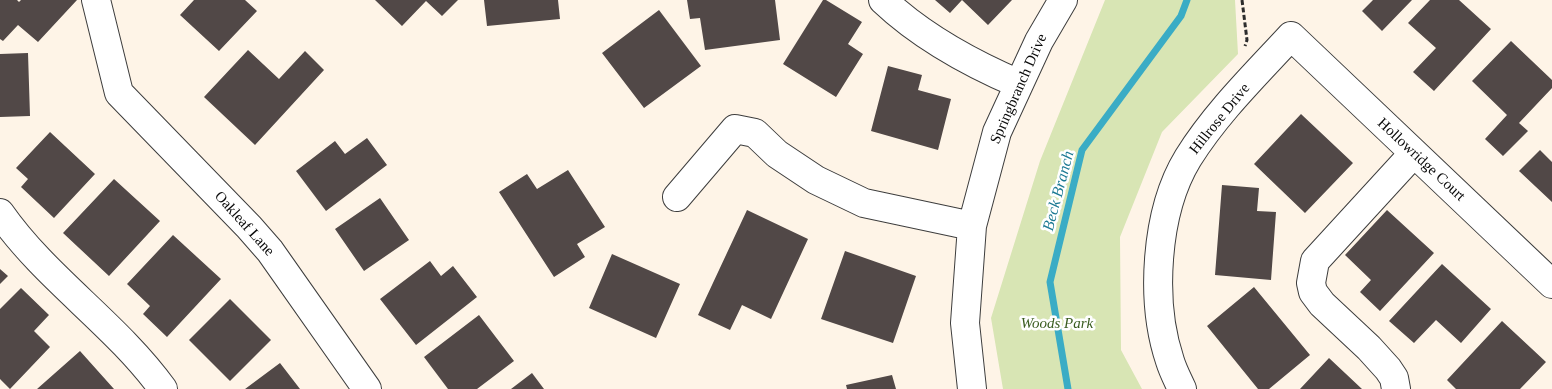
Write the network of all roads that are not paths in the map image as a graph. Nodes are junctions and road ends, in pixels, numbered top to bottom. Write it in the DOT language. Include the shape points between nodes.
graph roads {
  1 [pos="96,0"];
  2 [pos="884,0"];
  3 [pos="1063,0"];
  4 [pos="1291,36"];
  5 [pos="1019,84"];
  6 [pos="1414,153"];
  7 [pos="676,197"];
  8 [pos="0,213"];
  9 [pos="972,226"];
  10 [pos="1552,284"];
  11 [pos="163,389"];
  12 [pos="366,389"];
  13 [pos="972,389"];
  14 [pos="1182,389"];
  15 [pos="1396,389"];
  1 -- 12 [label="street, Oakleaf Lane" via="119,93 270,251"];
  2 -- 5 [label="street" via="895,12 944,46 980,68"];
  3 -- 5 [label="street, Springbranch Drive"];
  4 -- 6 [label="street, Hollowridge Court"];
  4 -- 14 [label="street, Hillrose Drive" via="1211,125 1187,160 1170,198 1161,239 1158,281 1161,322 1170,361"];
  5 -- 9 [label="street, Springbranch Drive" via="997,132"];
  6 -- 10 [label="street, Hollowridge Court"];
  6 -- 15 [label="street" via="1315,261 1311,283 1322,304 1388,369"];
  7 -- 9 [label="street" via="735,129 755,133 777,154 816,180 864,203"];
  8 -- 11 [label="street" via="17,237 129,347"];
  9 -- 13 [label="street, Springbranch Drive" via="965,323"];
}
